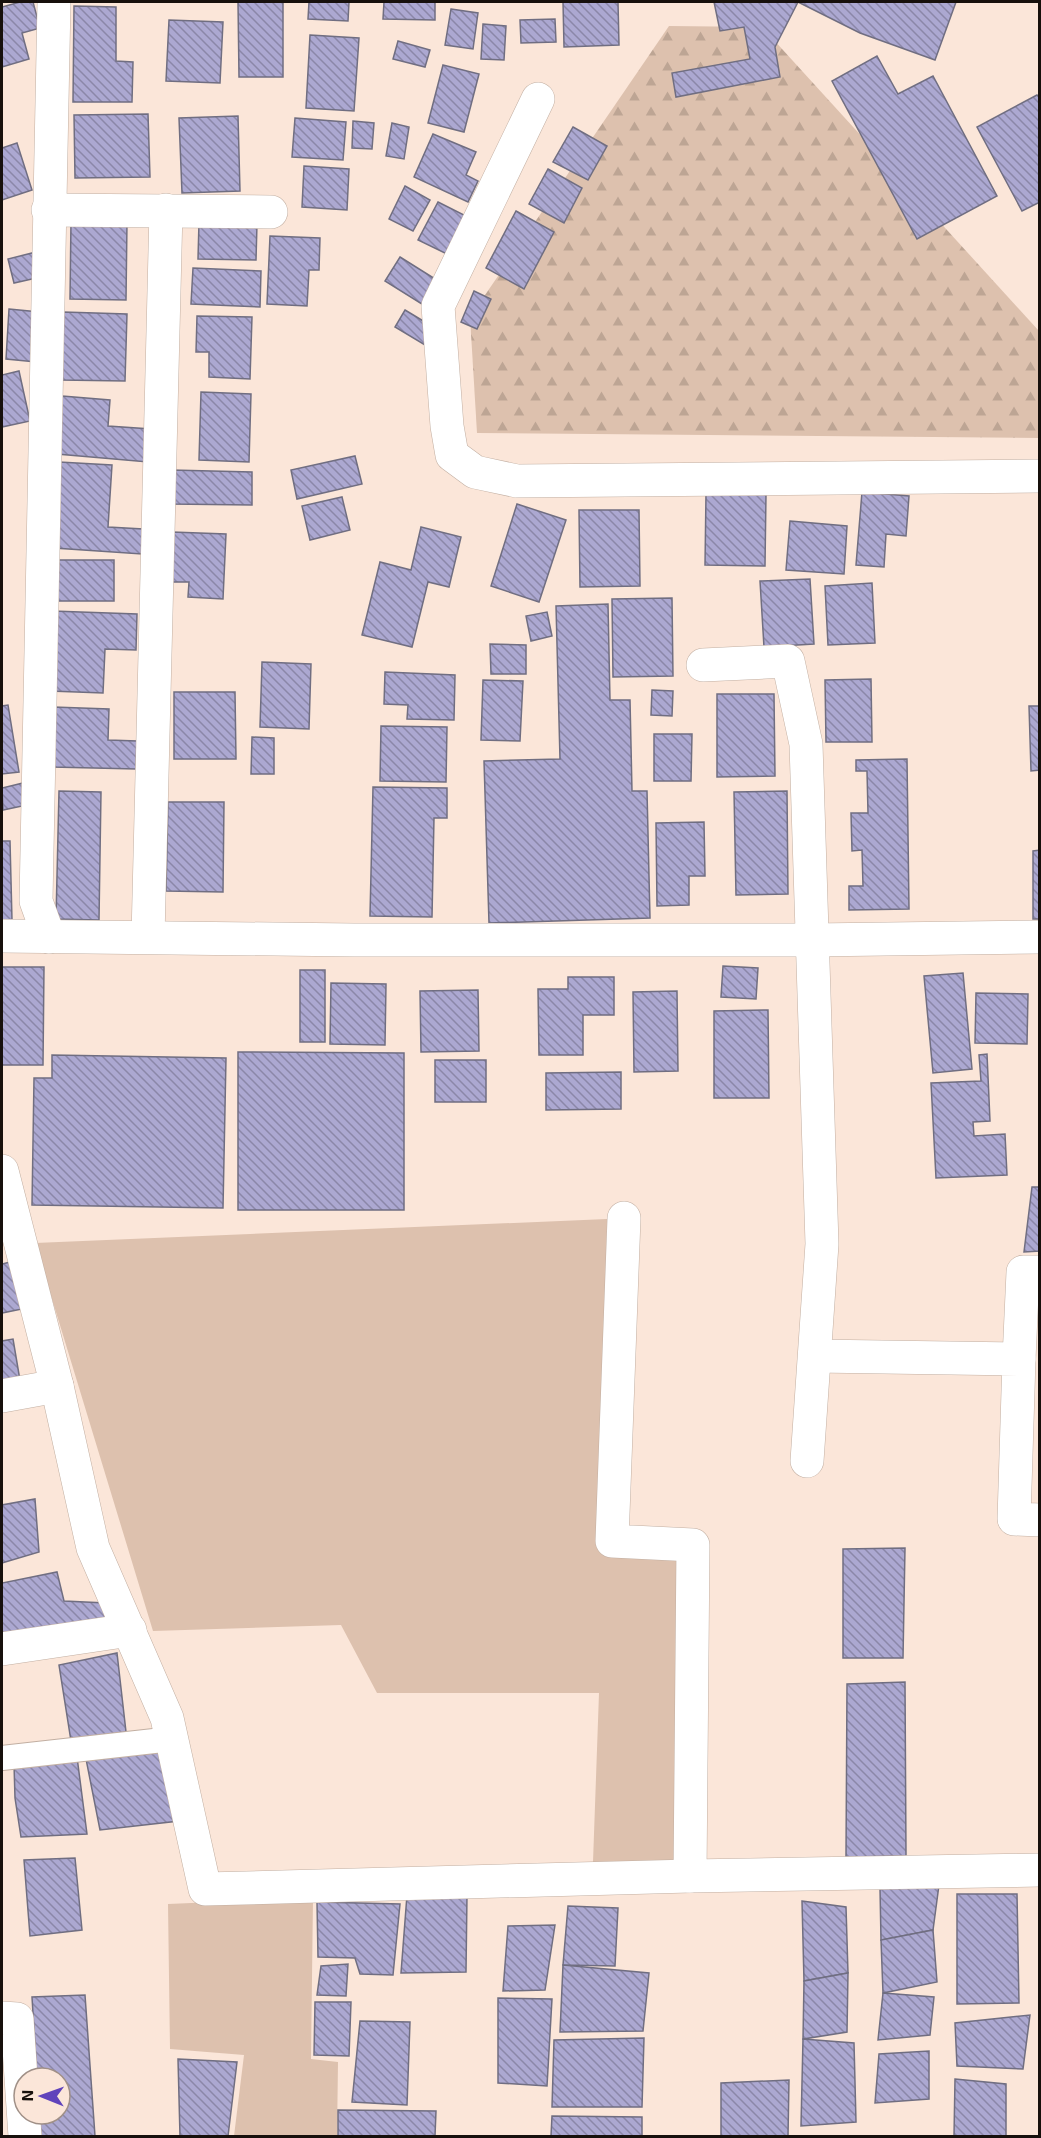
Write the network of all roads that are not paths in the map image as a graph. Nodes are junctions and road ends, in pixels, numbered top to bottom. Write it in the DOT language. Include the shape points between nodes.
graph roads {
  1 [pos="54,2"];
  2 [pos="538,99"];
  3 [pos="48,210"];
  4 [pos="166,210"];
  5 [pos="272,212"];
  6 [pos="1040,476"];
  7 [pos="703,665"];
  8 [pos="2,936"];
  9 [pos="49,937"];
  10 [pos="148,937"];
  11 [pos="1040,937"];
  12 [pos="813,940"];
  13 [pos="2,1171"];
  14 [pos="624,1218"];
  15 [pos="1040,1272"];
  16 [pos="815,1356"];
  17 [pos="1018,1359"];
  18 [pos="57,1386"];
  19 [pos="2,1396"];
  20 [pos="807,1461"];
  21 [pos="1040,1520"];
  22 [pos="129,1630"];
  23 [pos="2,1648"];
  24 [pos="172,1739"];
  25 [pos="2,1758"];
  26 [pos="1040,1870"];
  27 [pos="690,1876"];
  28 [pos="2,2018"];
  29 [pos="25,2136"];
  1 -- 3 [label="street"];
  2 -- 6 [label="street" via="438,306 452,455 475,472 517,481"];
  3 -- 4 [label="street"];
  3 -- 9 [label="street" via="36,901"];
  4 -- 5 [label="street"];
  4 -- 10 [label="street"];
  7 -- 12 [label="street" via="788,661 806,744"];
  8 -- 9 [label="street"];
  9 -- 10 [label="street"];
  10 -- 12 [label="street"];
  11 -- 12 [label="street"];
  12 -- 16 [label="street" via="822,1244"];
  13 -- 18 [label="street"];
  14 -- 27 [label="street" via="612,1541 693,1545"];
  15 -- 17 [label="street" via="1023,1272"];
  16 -- 17 [label="street"];
  16 -- 20 [label="street"];
  17 -- 21 [label="street" via="1014,1519"];
  18 -- 19 [label="street"];
  18 -- 22 [label="street" via="93,1548"];
  22 -- 23 [label="street"];
  22 -- 24 [label="street" via="168,1718"];
  24 -- 25 [label="lane"];
  24 -- 27 [label="street" via="205,1889"];
  26 -- 27 [label="street"];
  28 -- 29 [label="street" via="17,2019"];
}
